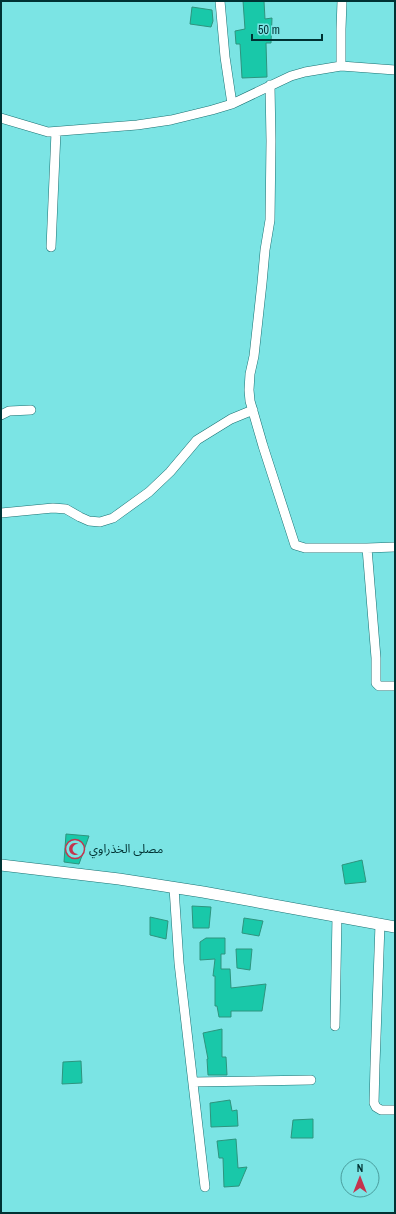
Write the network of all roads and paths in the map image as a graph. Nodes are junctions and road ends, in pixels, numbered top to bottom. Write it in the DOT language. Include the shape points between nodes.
graph roads {
  1 [pos="220,1"];
  2 [pos="342,1"];
  3 [pos="340,66"];
  4 [pos="395,70"];
  5 [pos="270,85"];
  6 [pos="232,104"];
  7 [pos="1,118"];
  8 [pos="56,132"];
  9 [pos="51,247"];
  10 [pos="31,410"];
  11 [pos="253,410"];
  12 [pos="1,415"];
  13 [pos="1,513"];
  14 [pos="395,547"];
  15 [pos="367,548"];
  16 [pos="395,686"];
  17 [pos="1,865"];
  18 [pos="174,888"];
  19 [pos="338,916"];
  20 [pos="380,924"];
  21 [pos="395,927"];
  22 [pos="335,1026"];
  23 [pos="311,1080"];
  24 [pos="193,1082"];
  25 [pos="395,1110"];
  26 [pos="205,1187"];
  1 -- 6 [label="street"];
  2 -- 3 [label="street"];
  3 -- 4 [label="street"];
  3 -- 5 [label="street" via="305,72"];
  5 -- 6 [label="street"];
  5 -- 11 [label="street" via="270,220 250,374 249,390"];
  6 -- 8 [label="street" via="171,120"];
  7 -- 8 [label="street" via="40,130"];
  8 -- 9 [label="street"];
  10 -- 12 [label="street" via="9,411"];
  11 -- 13 [label="street" via="196,440 170,472 149,492 113,518 100,522 89,521 60,508"];
  11 -- 15 [label="street" via="295,545 305,548"];
  14 -- 15 [label="street"];
  15 -- 16 [label="street" via="376,683 379,686"];
  17 -- 18 [label="street"];
  18 -- 19 [label="street"];
  18 -- 24 [label="street" via="179,964"];
  19 -- 20 [label="street"];
  19 -- 22 [label="street"];
  20 -- 21 [label="street"];
  20 -- 25 [label="street" via="374,1103 381,1110"];
  23 -- 24 [label="street"];
  24 -- 26 [label="street"];
}
